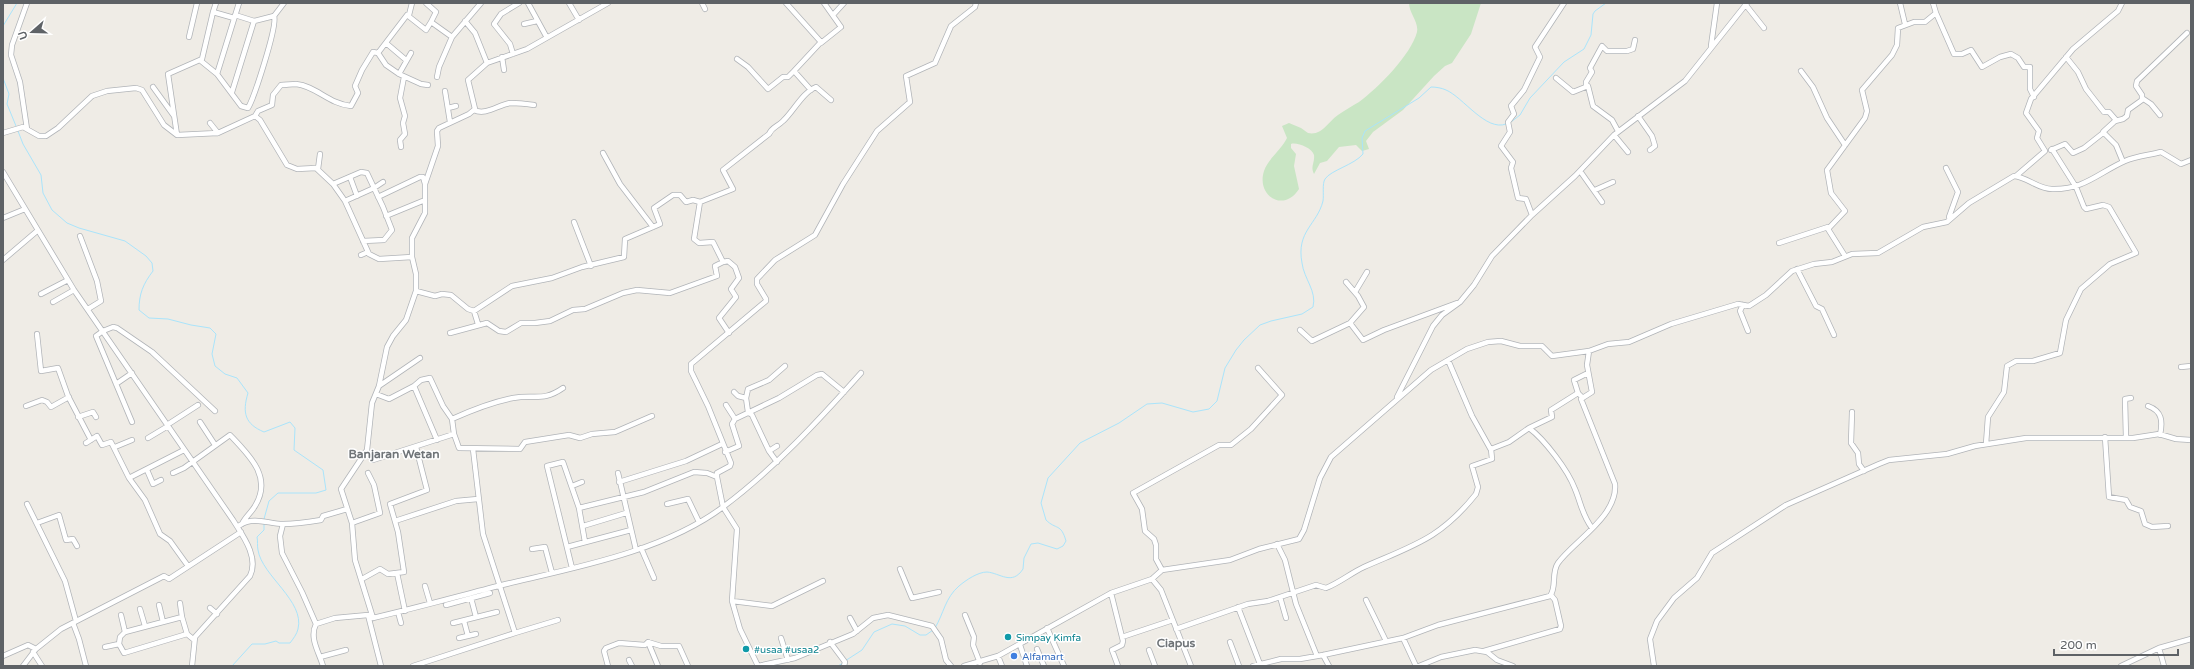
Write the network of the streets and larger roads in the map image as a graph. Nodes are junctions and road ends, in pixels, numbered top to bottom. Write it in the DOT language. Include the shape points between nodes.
graph roads {
  1 [pos="27,3"];
  2 [pos="197,3"];
  3 [pos="216,3"];
  4 [pos="239,3"];
  5 [pos="284,3"];
  6 [pos="412,3"];
  7 [pos="426,3"];
  8 [pos="481,3"];
  9 [pos="519,3"];
  10 [pos="528,3"];
  11 [pos="569,3"];
  12 [pos="608,3"];
  13 [pos="702,3"];
  14 [pos="824,3"];
  15 [pos="844,3"];
  16 [pos="976,3"];
  17 [pos="1564,3"];
  18 [pos="1717,3"];
  19 [pos="1900,3"];
  20 [pos="1933,3"];
  21 [pos="2122,3"];
  22 [pos="788,4"];
  23 [pos="1746,4"];
  24 [pos="705,10"];
  25 [pos="213,12"];
  26 [pos="1936,13"];
  27 [pos="408,15"];
  28 [pos="833,15"];
  29 [pos="274,16"];
  30 [pos="235,17"];
  31 [pos="579,20"];
  32 [pos="254,21"];
  33 [pos="465,21"];
  34 [pos="537,21"];
  35 [pos="431,22"];
  36 [pos="524,24"];
  37 [pos="1905,24"];
  38 [pos="1764,28"];
  39 [pos="2187,33"];
  40 [pos="546,36"];
  41 [pos="189,37"];
  42 [pos="452,37"];
  43 [pos="1635,40"];
  44 [pos="386,43"];
  45 [pos="820,43"];
  46 [pos="1711,47"];
  47 [pos="378,53"];
  48 [pos="412,53"];
  49 [pos="513,54"];
  50 [pos="502,57"];
  51 [pos="2066,57"];
  52 [pos="736,59"];
  53 [pos="406,60"];
  54 [pos="201,61"];
  55 [pos="487,63"];
  56 [pos="504,70"];
  57 [pos="1801,71"];
  58 [pos="794,72"];
  59 [pos="217,74"];
  60 [pos="399,74"];
  61 [pos="404,77"];
  62 [pos="437,77"];
  63 [pos="1556,78"];
  64 [pos="428,85"];
  65 [pos="1586,86"];
  66 [pos="153,87"];
  67 [pos="811,90"];
  68 [pos="445,91"];
  69 [pos="232,92"];
  70 [pos="2034,97"];
  71 [pos="2142,98"];
  72 [pos="831,100"];
  73 [pos="534,105"];
  74 [pos="456,106"];
  75 [pos="448,108"];
  76 [pos="474,110"];
  77 [pos="255,115"];
  78 [pos="2160,115"];
  79 [pos="1638,116"];
  80 [pos="174,117"];
  81 [pos="2116,120"];
  82 [pos="450,122"];
  83 [pos="210,123"];
  84 [pos="27,129"];
  85 [pos="1618,131"];
  86 [pos="3,133"];
  87 [pos="218,133"];
  88 [pos="2103,133"];
  89 [pos="177,135"];
  90 [pos="1614,135"];
  91 [pos="1845,145"];
  92 [pos="401,147"];
  93 [pos="2052,149"];
  94 [pos="1650,150"];
  95 [pos="2045,151"];
  96 [pos="1628,152"];
  97 [pos="603,153"];
  98 [pos="320,154"];
  99 [pos="2191,160"];
  100 [pos="2123,162"];
  101 [pos="1946,168"];
  102 [pos="318,169"];
  103 [pos="1580,171"];
  104 [pos="3,172"];
  105 [pos="2016,176"];
  106 [pos="350,177"];
  107 [pos="9,182"];
  108 [pos="383,182"];
  109 [pos="1613,182"];
  110 [pos="3,183"];
  111 [pos="333,184"];
  112 [pos="425,184"];
  113 [pos="2076,187"];
  114 [pos="374,188"];
  115 [pos="1595,190"];
  116 [pos="357,196"];
  117 [pos="378,197"];
  118 [pos="425,200"];
  119 [pos="345,201"];
  120 [pos="700,202"];
  121 [pos="1602,202"];
  122 [pos="25,209"];
  123 [pos="1532,215"];
  124 [pos="386,216"];
  125 [pos="3,218"];
  126 [pos="1950,219"];
  127 [pos="574,222"];
  128 [pos="653,227"];
  129 [pos="1828,227"];
  130 [pos="37,231"];
  131 [pos="80,236"];
  132 [pos="363,241"];
  133 [pos="1779,243"];
  134 [pos="368,252"];
  135 [pos="361,255"];
  136 [pos="1845,256"];
  137 [pos="412,257"];
  138 [pos="3,260"];
  139 [pos="723,262"];
  140 [pos="591,266"];
  141 [pos="1797,269"];
  142 [pos="1367,272"];
  143 [pos="68,280"];
  144 [pos="1346,282"];
  145 [pos="74,290"];
  146 [pos="416,291"];
  147 [pos="1355,292"];
  148 [pos="41,294"];
  149 [pos="53,302"];
  150 [pos="1460,302"];
  151 [pos="1743,305"];
  152 [pos="88,309"];
  153 [pos="474,312"];
  154 [pos="1350,323"];
  155 [pos="478,324"];
  156 [pos="1300,330"];
  157 [pos="103,331"];
  158 [pos="1748,331"];
  159 [pos="450,333"];
  160 [pos="729,333"];
  161 [pos="36,334"];
  162 [pos="1834,335"];
  163 [pos="1589,351"];
  164 [pos="420,358"];
  165 [pos="1448,360"];
  166 [pos="785,366"];
  167 [pos="2191,366"];
  168 [pos="2181,367"];
  169 [pos="1258,368"];
  170 [pos="132,373"];
  171 [pos="861,373"];
  172 [pos="1588,373"];
  173 [pos="116,384"];
  174 [pos="379,386"];
  175 [pos="414,386"];
  176 [pos="563,388"];
  177 [pos="734,392"];
  178 [pos="844,392"];
  179 [pos="1578,393"];
  180 [pos="376,394"];
  181 [pos="69,397"];
  182 [pos="746,398"];
  183 [pos="1397,398"];
  184 [pos="1583,398"];
  185 [pos="2131,398"];
  186 [pos="198,405"];
  187 [pos="726,405"];
  188 [pos="26,406"];
  189 [pos="2148,406"];
  190 [pos="215,411"];
  191 [pos="748,412"];
  192 [pos="1852,412"];
  193 [pos="652,416"];
  194 [pos="96,417"];
  195 [pos="78,418"];
  196 [pos="452,419"];
  197 [pos="734,419"];
  198 [pos="132,422"];
  199 [pos="200,422"];
  200 [pos="168,426"];
  201 [pos="1529,428"];
  202 [pos="454,434"];
  203 [pos="2160,435"];
  204 [pos="2106,437"];
  205 [pos="148,438"];
  206 [pos="2126,438"];
  207 [pos="132,440"];
  208 [pos="437,440"];
  209 [pos="2191,440"];
  210 [pos="722,444"];
  211 [pos="1986,444"];
  212 [pos="215,445"];
  213 [pos="777,446"];
  214 [pos="115,447"];
  215 [pos="416,447"];
  216 [pos="473,448"];
  217 [pos="184,450"];
  218 [pos="1491,450"];
  219 [pos="769,451"];
  220 [pos="366,452"];
  221 [pos="725,452"];
  222 [pos="192,462"];
  223 [pos="777,462"];
  224 [pos="147,470"];
  225 [pos="1864,471"];
  226 [pos="618,472"];
  227 [pos="173,473"];
  228 [pos="368,473"];
  229 [pos="717,477"];
  230 [pos="130,478"];
  231 [pos="161,480"];
  232 [pos="582,482"];
  233 [pos="619,482"];
  234 [pos="572,486"];
  235 [pos="623,498"];
  236 [pos="478,499"];
  237 [pos="27,504"];
  238 [pos="667,504"];
  239 [pos="723,507"];
  240 [pos="578,508"];
  241 [pos="347,509"];
  242 [pos="626,513"];
  243 [pos="396,521"];
  244 [pos="699,522"];
  245 [pos="37,523"];
  246 [pos="352,523"];
  247 [pos="283,524"];
  248 [pos="240,526"];
  249 [pos="583,526"];
  250 [pos="2168,526"];
  251 [pos="1592,528"];
  252 [pos="631,530"];
  253 [pos="241,532"];
  254 [pos="664,539"];
  255 [pos="585,542"];
  256 [pos="666,544"];
  257 [pos="1277,544"];
  258 [pos="77,546"];
  259 [pos="567,547"];
  260 [pos="642,548"];
  261 [pos="532,549"];
  262 [pos="636,550"];
  263 [pos="188,566"];
  264 [pos="572,568"];
  265 [pos="900,569"];
  266 [pos="1162,570"];
  267 [pos="552,573"];
  268 [pos="397,574"];
  269 [pos="654,578"];
  270 [pos="362,579"];
  271 [pos="1152,579"];
  272 [pos="823,580"];
  273 [pos="425,586"];
  274 [pos="499,586"];
  275 [pos="938,592"];
  276 [pos="490,593"];
  277 [pos="1111,593"];
  278 [pos="1293,594"];
  279 [pos="1551,595"];
  280 [pos="471,596"];
  281 [pos="1280,598"];
  282 [pos="1366,600"];
  283 [pos="732,601"];
  284 [pos="180,603"];
  285 [pos="430,603"];
  286 [pos="446,604"];
  287 [pos="159,605"];
  288 [pos="1238,607"];
  289 [pos="210,608"];
  290 [pos="140,609"];
  291 [pos="405,611"];
  292 [pos="398,612"];
  293 [pos="497,612"];
  294 [pos="216,614"];
  295 [pos="368,614"];
  296 [pos="121,615"];
  297 [pos="965,615"];
  298 [pos="182,617"];
  299 [pos="476,617"];
  300 [pos="373,618"];
  301 [pos="850,618"];
  302 [pos="1286,618"];
  303 [pos="558,620"];
  304 [pos="1172,620"];
  305 [pos="464,621"];
  306 [pos="74,622"];
  307 [pos="163,622"];
  308 [pos="401,623"];
  309 [pos="454,623"];
  310 [pos="316,624"];
  311 [pos="145,626"];
  312 [pos="1047,628"];
  313 [pos="1176,629"];
  314 [pos="857,631"];
  315 [pos="125,632"];
  316 [pos="515,633"];
  317 [pos="187,634"];
  318 [pos="476,634"];
  319 [pos="468,636"];
  320 [pos="1122,637"];
  321 [pos="459,638"];
  322 [pos="781,638"];
  323 [pos="1403,638"];
  324 [pos="193,639"];
  325 [pos="2191,639"];
  326 [pos="1386,641"];
  327 [pos="648,642"];
  328 [pos="830,642"];
  329 [pos="1230,642"];
  330 [pos="119,644"];
  331 [pos="1020,645"];
  332 [pos="105,647"];
  333 [pos="2159,648"];
  334 [pos="1037,649"];
  335 [pos="35,650"];
  336 [pos="346,650"];
  337 [pos="1149,650"];
  338 [pos="1484,651"];
  339 [pos="1323,655"];
  340 [pos="3,656"];
  341 [pos="998,656"];
  342 [pos="1316,656"];
  343 [pos="320,657"];
  344 [pos="629,660"];
  345 [pos="788,660"];
  346 [pos="1272,660"];
  347 [pos="844,662"];
  348 [pos="980,663"];
  349 [pos="1260,664"];
  350 [pos="973,665"];
  351 [pos="23,666"];
  352 [pos="42,666"];
  353 [pos="86,666"];
  354 [pos="192,666"];
  355 [pos="323,666"];
  356 [pos="381,666"];
  357 [pos="412,666"];
  358 [pos="608,666"];
  359 [pos="632,666"];
  360 [pos="658,666"];
  361 [pos="688,666"];
  362 [pos="758,666"];
  363 [pos="951,666"];
  364 [pos="964,666"];
  365 [pos="1002,666"];
  366 [pos="1027,666"];
  367 [pos="1044,666"];
  368 [pos="1064,666"];
  369 [pos="1118,666"];
  370 [pos="1155,666"];
  371 [pos="1191,666"];
  372 [pos="1239,666"];
  373 [pos="1253,666"];
  374 [pos="1274,666"];
  375 [pos="1329,666"];
  376 [pos="1417,666"];
  377 [pos="1513,666"];
  378 [pos="1654,666"];
  379 [pos="2121,666"];
  380 [pos="2164,666"];
  1 -- 84 [label="street" via="12,45"];
  2 -- 41 [label="street"];
  3 -- 25 [label="street"];
  4 -- 30 [label="street"];
  5 -- 29 [label="street"];
  6 -- 27 [label="street"];
  7 -- 35 [label="street" via="436,12"];
  8 -- 33 [label="street"];
  9 -- 49 [label="street" via="510,7 494,24 510,44"];
  10 -- 34 [label="street"];
  11 -- 31 [label="street"];
  12 -- 31 [label="street"];
  13 -- 24 [label="street"];
  14 -- 28 [label="street"];
  15 -- 28 [label="street"];
  16 -- 160 [label="street" via="975,7 951,26 935,63 906,76 910,102 878,131 843,184 815,235 775,260 757,279 756,284 766,301"];
  17 -- 123 [label="street" via="1535,47 1540,58 1524,90 1510,106 1514,114 1509,125 1510,132 1501,147 1513,162 1511,168 1518,198 1526,199"];
  18 -- 46 [label="street"];
  19 -- 37 [label="street"];
  20 -- 26 [label="street"];
  21 -- 51 [label="street" via="2118,11"];
  22 -- 45 [label="street"];
  23 -- 38 [label="street"];
  23 -- 46 [label="street"];
  25 -- 30 [label="street"];
  25 -- 54 [label="street"];
  26 -- 37 [label="street" via="1923,23"];
  26 -- 70 [label="street" via="1954,54 1971,50 1982,67 2011,54 2018,58 2024,67 2030,67 2030,89"];
  27 -- 35 [label="street" via="426,30"];
  27 -- 44 [label="street"];
  28 -- 45 [label="street" via="841,28"];
  29 -- 32 [label="street"];
  29 -- 69 [label="street" via="270,41 248,108 241,106"];
  30 -- 32 [label="street"];
  30 -- 59 [label="street"];
  31 -- 40 [label="street"];
  32 -- 69 [label="street"];
  33 -- 42 [label="street"];
  33 -- 55 [label="street" via="475,33"];
  34 -- 36 [label="street"];
  34 -- 40 [label="street"];
  35 -- 42 [label="street"];
  37 -- 91 [label="street" via="1898,28 1897,45 1892,55 1864,86 1862,95 1866,115 1856,133"];
  39 -- 71 [label="street" via="2137,81 2136,86"];
  40 -- 49 [label="street" via="527,49"];
  42 -- 62 [label="street"];
  43 -- 65 [label="street" via="1634,49 1627,51 1607,50 1602,46 1590,68 1592,72"];
  44 -- 47 [label="street"];
  44 -- 53 [label="street"];
  45 -- 58 [label="street"];
  46 -- 79 [label="street" via="1685,81"];
  47 -- 60 [label="street" via="386,65"];
  47 -- 77 [label="street" via="373,52 360,73 355,86 358,93 351,106 331,101 311,89 294,84 278,86 273,95 273,104"];
  48 -- 53 [label="street"];
  49 -- 50 [label="street"];
  50 -- 55 [label="street"];
  50 -- 56 [label="street"];
  51 -- 70 [label="street"];
  51 -- 81 [label="street" via="2078,72 2087,91 2104,112 2108,112"];
  52 -- 58 [label="street" via="749,68 768,89"];
  53 -- 60 [label="street"];
  54 -- 59 [label="street"];
  54 -- 80 [label="street" via="168,74"];
  55 -- 76 [label="street" via="468,80"];
  57 -- 91 [label="street" via="1813,87 1827,118"];
  58 -- 67 [label="street"];
  59 -- 69 [label="street"];
  60 -- 61 [label="street"];
  61 -- 64 [label="street"];
  61 -- 92 [label="street" via="400,98 405,116 405,134 400,140"];
  63 -- 65 [label="street" via="1573,92"];
  65 -- 85 [label="street" via="1589,87 1593,106 1612,120"];
  66 -- 80 [label="street"];
  67 -- 72 [label="street" via="816,87"];
  67 -- 120 [label="street" via="788,116 771,128 769,134 723,170 733,189"];
  68 -- 75 [label="street"];
  70 -- 95 [label="street" via="2026,113 2039,131 2037,138"];
  71 -- 78 [label="street"];
  71 -- 81 [label="street" via="2126,111 2127,116"];
  73 -- 76 [label="street" via="512,103 482,112"];
  74 -- 75 [label="street"];
  75 -- 82 [label="street"];
  76 -- 82 [label="street" via="461,119"];
  77 -- 87 [label="street"];
  77 -- 102 [label="street" via="284,163 301,170"];
  79 -- 85 [label="street"];
  79 -- 94 [label="street" via="1655,141 1655,146"];
  80 -- 89 [label="street"];
  81 -- 88 [label="street"];
  82 -- 112 [label="street" via="437,131 438,146"];
  83 -- 87 [label="street"];
  84 -- 86 [label="street" via="17,128"];
  84 -- 89 [label="street" via="39,136 46,136 92,96 107,91 136,88 142,90 164,125"];
  85 -- 90 [label="street"];
  87 -- 89 [label="street"];
  88 -- 93 [label="street" via="2073,153 2064,144"];
  88 -- 100 [label="street" via="2116,145"];
  90 -- 96 [label="street"];
  90 -- 103 [label="street"];
  91 -- 129 [label="street" via="1830,165 1827,176 1831,193 1844,211"];
  93 -- 95 [label="street"];
  93 -- 113 [label="street"];
  95 -- 105 [label="street"];
  97 -- 128 [label="street" via="620,184"];
  98 -- 102 [label="street"];
  99 -- 100 [label="street" via="2181,164 2161,152"];
  100 -- 113 [label="street"];
  101 -- 126 [label="street" via="1958,192"];
  102 -- 111 [label="street"];
  103 -- 115 [label="street"];
  103 -- 123 [label="street"];
  104 -- 107 [label="street"];
  105 -- 113 [label="street" via="2047,189"];
  105 -- 126 [label="street" via="1969,203"];
  106 -- 111 [label="street"];
  106 -- 114 [label="street" via="366,172"];
  106 -- 116 [label="street"];
  107 -- 110 [label="street"];
  107 -- 122 [label="street"];
  108 -- 114 [label="street"];
  109 -- 115 [label="street"];
  111 -- 119 [label="street"];
  112 -- 117 [label="street" via="423,177 420,177"];
  112 -- 118 [label="street"];
  113 -- 211 [label="street" via="2086,209 2103,205 2108,207 2136,253 2110,264 2081,289 2066,320 2060,352 2033,361 2016,361 2007,366 2004,392 1988,417"];
  114 -- 116 [label="street"];
  114 -- 117 [label="street"];
  115 -- 121 [label="street"];
  116 -- 119 [label="street"];
  117 -- 124 [label="street"];
  118 -- 124 [label="street"];
  118 -- 137 [label="street" via="424,216 412,238"];
  119 -- 132 [label="street"];
  120 -- 128 [label="street" via="686,202 679,194 673,195 654,208 661,222"];
  120 -- 139 [label="street" via="694,239 701,244 715,243"];
  122 -- 125 [label="street"];
  122 -- 130 [label="street"];
  123 -- 150 [label="street" via="1492,256"];
  124 -- 132 [label="street" via="391,232 382,240"];
  126 -- 136 [label="street" via="1923,227 1878,253"];
  127 -- 140 [label="street"];
  128 -- 140 [label="street" via="625,239 624,257"];
  129 -- 133 [label="street"];
  129 -- 136 [label="street"];
  130 -- 138 [label="street"];
  130 -- 143 [label="street"];
  131 -- 152 [label="street" via="98,281 101,301"];
  132 -- 134 [label="street"];
  134 -- 135 [label="street"];
  134 -- 137 [label="street" via="379,259"];
  136 -- 141 [label="street" via="1828,263"];
  137 -- 146 [label="street"];
  139 -- 155 [label="street" via="715,267 717,276 670,294 641,290 629,292 585,309 572,310 550,321 521,322 506,332 499,331 488,323"];
  139 -- 160 [label="street" via="733,264 739,278 731,288 736,297 718,318"];
  140 -- 153 [label="street" via="552,278 512,286"];
  141 -- 151 [label="street" via="1752,305"];
  141 -- 162 [label="street" via="1816,306 1822,309"];
  142 -- 147 [label="street"];
  143 -- 145 [label="street"];
  143 -- 148 [label="street"];
  144 -- 147 [label="street"];
  145 -- 149 [label="street"];
  145 -- 152 [label="street"];
  146 -- 153 [label="street" via="434,296 452,295"];
  146 -- 174 [label="street" via="406,320 387,347"];
  147 -- 154 [label="street" via="1364,308"];
  150 -- 154 [label="street" via="1363,340"];
  150 -- 183 [label="street" via="1442,315 1433,326"];
  151 -- 158 [label="street" via="1740,311"];
  151 -- 163 [label="street" via="1738,304 1672,324 1633,341 1608,344"];
  152 -- 157 [label="street"];
  153 -- 155 [label="street"];
  154 -- 156 [label="street" via="1312,342"];
  155 -- 159 [label="street"];
  157 -- 170 [label="street"];
  157 -- 173 [label="street" via="96,336"];
  157 -- 190 [label="street" via="117,328 152,352"];
  160 -- 210 [label="street" via="691,364 690,368"];
  161 -- 181 [label="street" via="40,371 58,368"];
  163 -- 165 [label="street" via="1550,355 1542,346 1495,342 1479,344"];
  163 -- 172 [label="street"];
  164 -- 174 [label="street"];
  165 -- 183 [label="street" via="1431,370"];
  165 -- 218 [label="street" via="1475,423"];
  166 -- 182 [label="street" via="769,380 748,389"];
  167 -- 168 [label="street"];
  169 -- 266 [label="street" via="1282,395 1252,428 1231,445 1219,444 1133,493 1142,509 1145,531 1154,539 1156,559"];
  170 -- 173 [label="street"];
  170 -- 200 [label="street"];
  171 -- 178 [label="street"];
  172 -- 179 [label="street" via="1574,379"];
  172 -- 184 [label="street" via="1592,392"];
  173 -- 198 [label="street"];
  174 -- 180 [label="street"];
  175 -- 180 [label="street" via="390,399"];
  175 -- 196 [label="street" via="420,380 430,378"];
  175 -- 208 [label="street"];
  176 -- 196 [label="street" via="551,396 511,398"];
  177 -- 182 [label="street"];
  178 -- 191 [label="street" via="819,374 780,398"];
  178 -- 223 [label="street"];
  179 -- 184 [label="street"];
  179 -- 201 [label="street" via="1551,410 1552,417"];
  180 -- 220 [label="street" via="372,404"];
  181 -- 188 [label="street" via="51,407 42,400"];
  181 -- 195 [label="street"];
  182 -- 191 [label="street"];
  183 -- 257 [label="street" via="1331,457 1322,471 1300,537"];
  184 -- 251 [label="street" via="1581,399 1615,484 1611,504"];
  185 -- 206 [label="street" via="2125,399"];
  186 -- 200 [label="street"];
  187 -- 197 [label="street"];
  189 -- 203 [label="street" via="2161,416"];
  191 -- 197 [label="street"];
  191 -- 219 [label="street" via="752,415"];
  192 -- 225 [label="street" via="1851,444 1858,453 1858,464"];
  193 -- 216 [label="street" via="615,432 592,434 582,438 571,435 525,442 520,449"];
  194 -- 195 [label="street" via="93,412"];
  195 -- 214 [label="street" via="88,441 97,436 102,445 111,442"];
  196 -- 202 [label="street"];
  197 -- 221 [label="street" via="732,424 739,446"];
  199 -- 212 [label="street"];
  200 -- 205 [label="street"];
  200 -- 217 [label="street"];
  201 -- 218 [label="street" via="1509,442"];
  201 -- 251 [label="street" via="1544,441 1573,484 1583,516"];
  202 -- 208 [label="street"];
  202 -- 216 [label="street" via="458,447"];
  203 -- 206 [label="street"];
  203 -- 209 [label="street"];
  204 -- 206 [label="street"];
  204 -- 211 [label="street" via="2026,438"];
  204 -- 250 [label="street" via="2109,497 2126,500 2130,507 2141,511 2146,524 2152,527"];
  207 -- 214 [label="street"];
  208 -- 215 [label="street"];
  210 -- 221 [label="street"];
  210 -- 233 [label="street" via="678,464"];
  211 -- 225 [label="street" via="1947,454 1889,460"];
  212 -- 222 [label="street"];
  212 -- 248 [label="street" via="230,435 259,472 260,488 255,506"];
  213 -- 219 [label="street"];
  214 -- 230 [label="street"];
  215 -- 220 [label="street" via="373,460"];
  215 -- 243 [label="street" via="427,490 390,503"];
  216 -- 236 [label="street"];
  217 -- 222 [label="street"];
  217 -- 224 [label="street"];
  218 -- 278 [label="street" via="1492,459 1472,466 1478,487 1476,494 1441,531 1413,547 1362,568 1329,587 1318,585"];
  219 -- 223 [label="street"];
  220 -- 241 [label="street" via="342,487 341,492"];
  221 -- 229 [label="street" via="730,465 720,471"];
  222 -- 227 [label="street"];
  222 -- 248 [label="street"];
  223 -- 239 [label="street"];
  224 -- 230 [label="street"];
  224 -- 231 [label="street" via="153,484"];
  225 -- 378 [label="street" via="1786,505 1712,553 1697,578 1674,598 1657,621 1650,639"];
  226 -- 233 [label="street"];
  228 -- 246 [label="street" via="374,485 380,513"];
  229 -- 235 [label="street" via="694,472"];
  229 -- 239 [label="street"];
  230 -- 263 [label="street" via="146,500 160,534 170,541"];
  232 -- 234 [label="street"];
  233 -- 235 [label="street"];
  234 -- 240 [label="street"];
  234 -- 259 [label="street" via="563,462 547,466"];
  235 -- 240 [label="street"];
  235 -- 242 [label="street"];
  236 -- 243 [label="street" via="456,501"];
  236 -- 274 [label="street" via="483,534"];
  237 -- 245 [label="street"];
  238 -- 244 [label="street" via="688,499"];
  239 -- 244 [label="street"];
  239 -- 283 [label="street" via="737,530"];
  240 -- 249 [label="street"];
  241 -- 246 [label="street"];
  241 -- 247 [label="street" via="323,516 321,520"];
  242 -- 249 [label="street"];
  242 -- 252 [label="street"];
  243 -- 268 [label="street" via="404,572"];
  244 -- 254 [label="street"];
  245 -- 258 [label="street" via="59,515 66,540 73,539"];
  245 -- 306 [label="street" via="65,581"];
  246 -- 270 [label="street" via="355,560"];
  247 -- 248 [label="street" via="259,520"];
  247 -- 310 [label="street" via="280,536 282,553"];
  248 -- 253 [label="street"];
  249 -- 255 [label="street"];
  251 -- 279 [label="street" via="1556,566"];
  252 -- 255 [label="street"];
  252 -- 262 [label="street"];
  253 -- 263 [label="street"];
  253 -- 294 [label="street" via="252,554 253,570"];
  254 -- 256 [label="street"];
  254 -- 260 [label="street"];
  255 -- 259 [label="street"];
  257 -- 266 [label="street" via="1230,560"];
  257 -- 278 [label="street" via="1285,560"];
  259 -- 264 [label="street"];
  260 -- 262 [label="street"];
  260 -- 269 [label="street"];
  261 -- 267 [label="street" via="545,547"];
  262 -- 264 [label="street"];
  263 -- 306 [label="street" via="169,579 164,576"];
  264 -- 267 [label="street"];
  265 -- 275 [label="street" via="912,598"];
  266 -- 271 [label="street"];
  267 -- 274 [label="street"];
  268 -- 270 [label="street" via="388,574 380,570"];
  268 -- 291 [label="street"];
  270 -- 300 [label="street"];
  271 -- 277 [label="street"];
  271 -- 304 [label="street" via="1161,590"];
  272 -- 283 [label="street" via="772,606"];
  273 -- 285 [label="street"];
  274 -- 280 [label="street"];
  274 -- 316 [label="street"];
  276 -- 280 [label="street"];
  277 -- 312 [label="street"];
  277 -- 320 [label="street"];
  278 -- 281 [label="street"];
  278 -- 342 [label="street"];
  279 -- 323 [label="street" via="1438,625"];
  279 -- 338 [label="street" via="1555,602 1560,629"];
  280 -- 285 [label="street"];
  280 -- 286 [label="street"];
  280 -- 299 [label="street"];
  281 -- 288 [label="street"];
  281 -- 302 [label="street"];
  282 -- 326 [label="street"];
  283 -- 362 [label="street" via="740,629"];
  284 -- 298 [label="street"];
  285 -- 291 [label="street"];
  287 -- 307 [label="street"];
  288 -- 313 [label="street"];
  288 -- 349 [label="street"];
  289 -- 294 [label="street"];
  290 -- 311 [label="street"];
  291 -- 292 [label="street"];
  292 -- 300 [label="street"];
  292 -- 308 [label="street"];
  293 -- 299 [label="street"];
  294 -- 324 [label="street"];
  295 -- 300 [label="street"];
  295 -- 310 [label="street" via="335,618"];
  295 -- 356 [label="street"];
  296 -- 315 [label="street"];
  297 -- 348 [label="street" via="974,636 973,643"];
  298 -- 307 [label="street"];
  298 -- 317 [label="street"];
  299 -- 305 [label="street"];
  301 -- 314 [label="street"];
  303 -- 316 [label="street"];
  304 -- 313 [label="street"];
  304 -- 320 [label="street"];
  305 -- 309 [label="street"];
  305 -- 319 [label="street"];
  306 -- 335 [label="street" via="56,632"];
  306 -- 353 [label="street"];
  307 -- 311 [label="street"];
  310 -- 343 [label="street" via="312,631"];
  311 -- 315 [label="street"];
  312 -- 331 [label="street"];
  312 -- 368 [label="street"];
  313 -- 371 [label="street"];
  314 -- 328 [label="street"];
  314 -- 363 [label="street" via="873,618 888,615 932,626 939,636 946,660"];
  315 -- 330 [label="street" via="120,637"];
  316 -- 357 [label="street"];
  317 -- 324 [label="street"];
  317 -- 330 [label="street" via="124,653"];
  318 -- 319 [label="street"];
  319 -- 321 [label="street"];
  320 -- 369 [label="street" via="1124,644 1112,650"];
  322 -- 345 [label="street"];
  323 -- 326 [label="street"];
  323 -- 376 [label="street"];
  324 -- 354 [label="street"];
  325 -- 333 [label="street"];
  326 -- 339 [label="street"];
  327 -- 358 [label="street" via="641,646 609,646 604,649"];
  327 -- 360 [label="street"];
  327 -- 361 [label="street" via="661,646 679,646"];
  328 -- 345 [label="street"];
  328 -- 347 [label="street"];
  329 -- 372 [label="street"];
  330 -- 332 [label="street"];
  331 -- 341 [label="street"];
  331 -- 366 [label="street"];
  333 -- 379 [label="street"];
  333 -- 380 [label="street"];
  334 -- 367 [label="street"];
  335 -- 340 [label="street" via="28,645"];
  335 -- 351 [label="street"];
  335 -- 352 [label="street"];
  336 -- 343 [label="street"];
  337 -- 370 [label="street"];
  338 -- 376 [label="street" via="1457,653"];
  338 -- 377 [label="street" via="1497,660"];
  339 -- 342 [label="street"];
  339 -- 375 [label="street"];
  341 -- 348 [label="street"];
  341 -- 365 [label="street"];
  342 -- 346 [label="street"];
  343 -- 355 [label="street"];
  344 -- 359 [label="street"];
  345 -- 362 [label="street"];
  346 -- 349 [label="street"];
  346 -- 374 [label="street"];
  348 -- 350 [label="street"];
  349 -- 373 [label="street"];
  350 -- 364 [label="street"];
}
